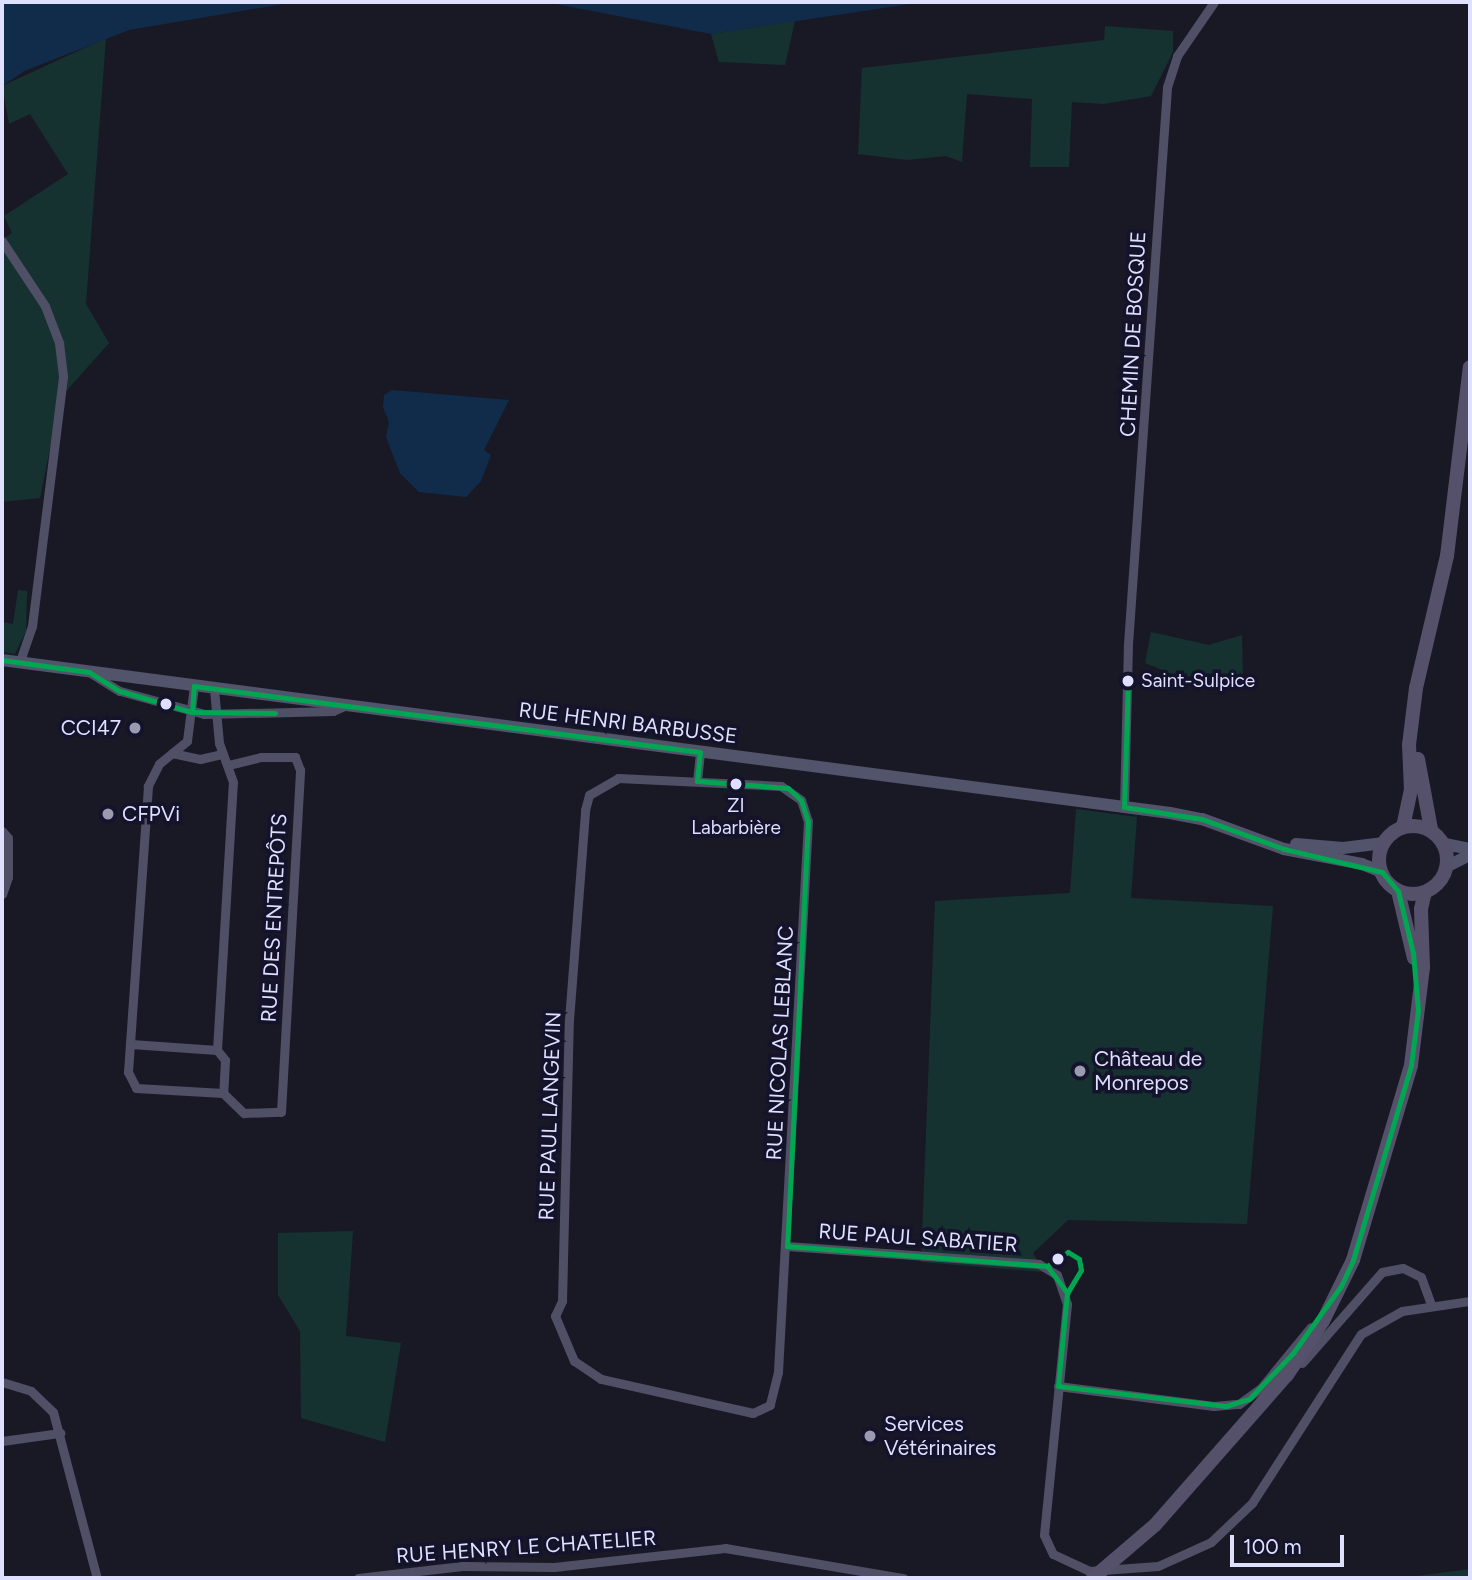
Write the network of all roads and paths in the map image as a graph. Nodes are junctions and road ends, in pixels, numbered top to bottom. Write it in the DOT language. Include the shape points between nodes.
graph roads {
  1 [pos="1214,2"];
  2 [pos="2,243"];
  3 [pos="1470,367"];
  4 [pos="2,660"];
  5 [pos="19,663"];
  6 [pos="89,672"];
  7 [pos="194,686"];
  8 [pos="214,689"];
  9 [pos="344,706"];
  10 [pos="192,712"];
  11 [pos="1413,712"];
  12 [pos="216,714"];
  13 [pos="700,752"];
  14 [pos="172,753"];
  15 [pos="222,754"];
  16 [pos="228,765"];
  17 [pos="697,781"];
  18 [pos="1124,807"];
  19 [pos="1403,827"];
  20 [pos="1431,829"];
  21 [pos="2,831"];
  22 [pos="1247,835"];
  23 [pos="1382,843"];
  24 [pos="1445,844"];
  25 [pos="1470,849"];
  26 [pos="1470,855"];
  27 [pos="1448,866"];
  28 [pos="1382,872"];
  29 [pos="1398,891"];
  30 [pos="1425,892"];
  31 [pos="2,894"];
  32 [pos="1418,1010"];
  33 [pos="131,1044"];
  34 [pos="217,1050"];
  35 [pos="223,1093"];
  36 [pos="787,1247"];
  37 [pos="1341,1286"];
  38 [pos="1470,1301"];
  39 [pos="1431,1306"];
  40 [pos="1287,1375"];
  41 [pos="2,1382"];
  42 [pos="1058,1386"];
  43 [pos="774,1398"];
  44 [pos="60,1433"];
  45 [pos="2,1441"];
  46 [pos="1158,1566"];
  47 [pos="97,1578"];
  48 [pos="358,1578"];
  49 [pos="904,1578"];
  50 [pos="1093,1578"];
  51 [pos="1161,1578"];
  1 -- 18 [label="street, CHEMIN DE BOSQUE" via="1177,57 1167,87 1128,681"];
  2 -- 5 [label="street" via="45,306 59,343 63,377 32,626"];
  3 -- 11 [label="main road" via="1447,556"];
  4 -- 5 [label="main road, RUE HENRI BARBUSSE"];
  5 -- 6 [label="main road, RUE HENRI BARBUSSE"];
  6 -- 7 [label="main road, RUE HENRI BARBUSSE"];
  6 -- 10 [label="street" via="120,691"];
  7 -- 8 [label="main road, RUE HENRI BARBUSSE"];
  7 -- 10 [label="street"];
  8 -- 9 [label="main road, RUE HENRI BARBUSSE"];
  8 -- 12 [label="street"];
  9 -- 12 [label="street" via="332,711"];
  9 -- 13 [label="main road, RUE HENRI BARBUSSE"];
  10 -- 12 [label="street"];
  10 -- 14 [label="street" via="187,741"];
  11 -- 19 [label="main road" via="1411,790"];
  11 -- 20 [label="main road"];
  12 -- 15 [label="street"];
  13 -- 17 [label="street"];
  13 -- 18 [label="main road, RUE HENRI BARBUSSE"];
  14 -- 15 [label="street" via="200,759"];
  14 -- 33 [label="street" via="159,764 148,786"];
  15 -- 16 [label="street"];
  16 -- 34 [label="street" via="233,782"];
  16 -- 35 [label="street, RUE DES ENTREPÔTS" via="261,757 295,757 300,766 281,1112 244,1113"];
  17 -- 36 [label="street, RUE NICOLAS LEBLANC" via="788,788 801,800 808,821"];
  17 -- 43 [label="street, RUE PAUL LANGEVIN" via="618,778 605,783 586,802 569,1020 562,1301 555,1316 574,1361 601,1379 740,1413 761,1410"];
  18 -- 22 [label="main road, RUE HENRI BARBUSSE" via="1202,819"];
  19 -- 20 [label="main road"];
  19 -- 23 [label="main road"];
  20 -- 24 [label="main road"];
  21 -- 31 [label="street" via="8,838 8,877"];
  22 -- 23 [label="main road, RUE HENRI BARBUSSE" via="1308,846 1364,848"];
  22 -- 28 [label="main road, RUE HENRI BARBUSSE" via="1283,849"];
  23 -- 28 [label="main road"];
  24 -- 25 [label="main road"];
  24 -- 27 [label="main road"];
  26 -- 27 [label="main road"];
  27 -- 30 [label="main road" via="1437,886"];
  28 -- 29 [label="main road"];
  29 -- 30 [label="main road"];
  29 -- 32 [label="main road" via="1413,953"];
  30 -- 32 [label="main road" via="1420,909"];
  32 -- 37 [label="main road" via="1411,1065 1394,1132"];
  33 -- 34 [label="street"];
  33 -- 35 [label="street" via="130,1083 136,1088"];
  34 -- 35 [label="street" via="225,1060"];
  36 -- 42 [label="street, RUE PAUL SABATIER" via="1047,1266 1067,1293"];
  36 -- 43 [label="street, RUE NICOLAS LEBLANC"];
  37 -- 40 [label="main road"];
  37 -- 42 [label="street" via="1260,1389 1239,1404 1214,1406"];
  38 -- 39 [label="street"];
  39 -- 40 [label="street" via="1429,1288 1421,1277 1403,1268 1382,1272"];
  39 -- 46 [label="street, RUE PAUL SABATIER" via="1386,1318 1353,1342 1273,1472 1236,1521 1211,1542"];
  40 -- 50 [label="main road, bridge" via="1155,1525"];
  41 -- 44 [label="street" via="44,1399"];
  42 -- 46 [label="street, RUE PAUL SABATIER" via="1043,1522 1050,1550 1078,1569 1117,1572"];
  44 -- 45 [label="street"];
  44 -- 47 [label="street"];
  46 -- 51 [label="street"];
  48 -- 49 [label="street, RUE HENRY LE CHATELIER" via="462,1566 554,1567 725,1548"];
}
